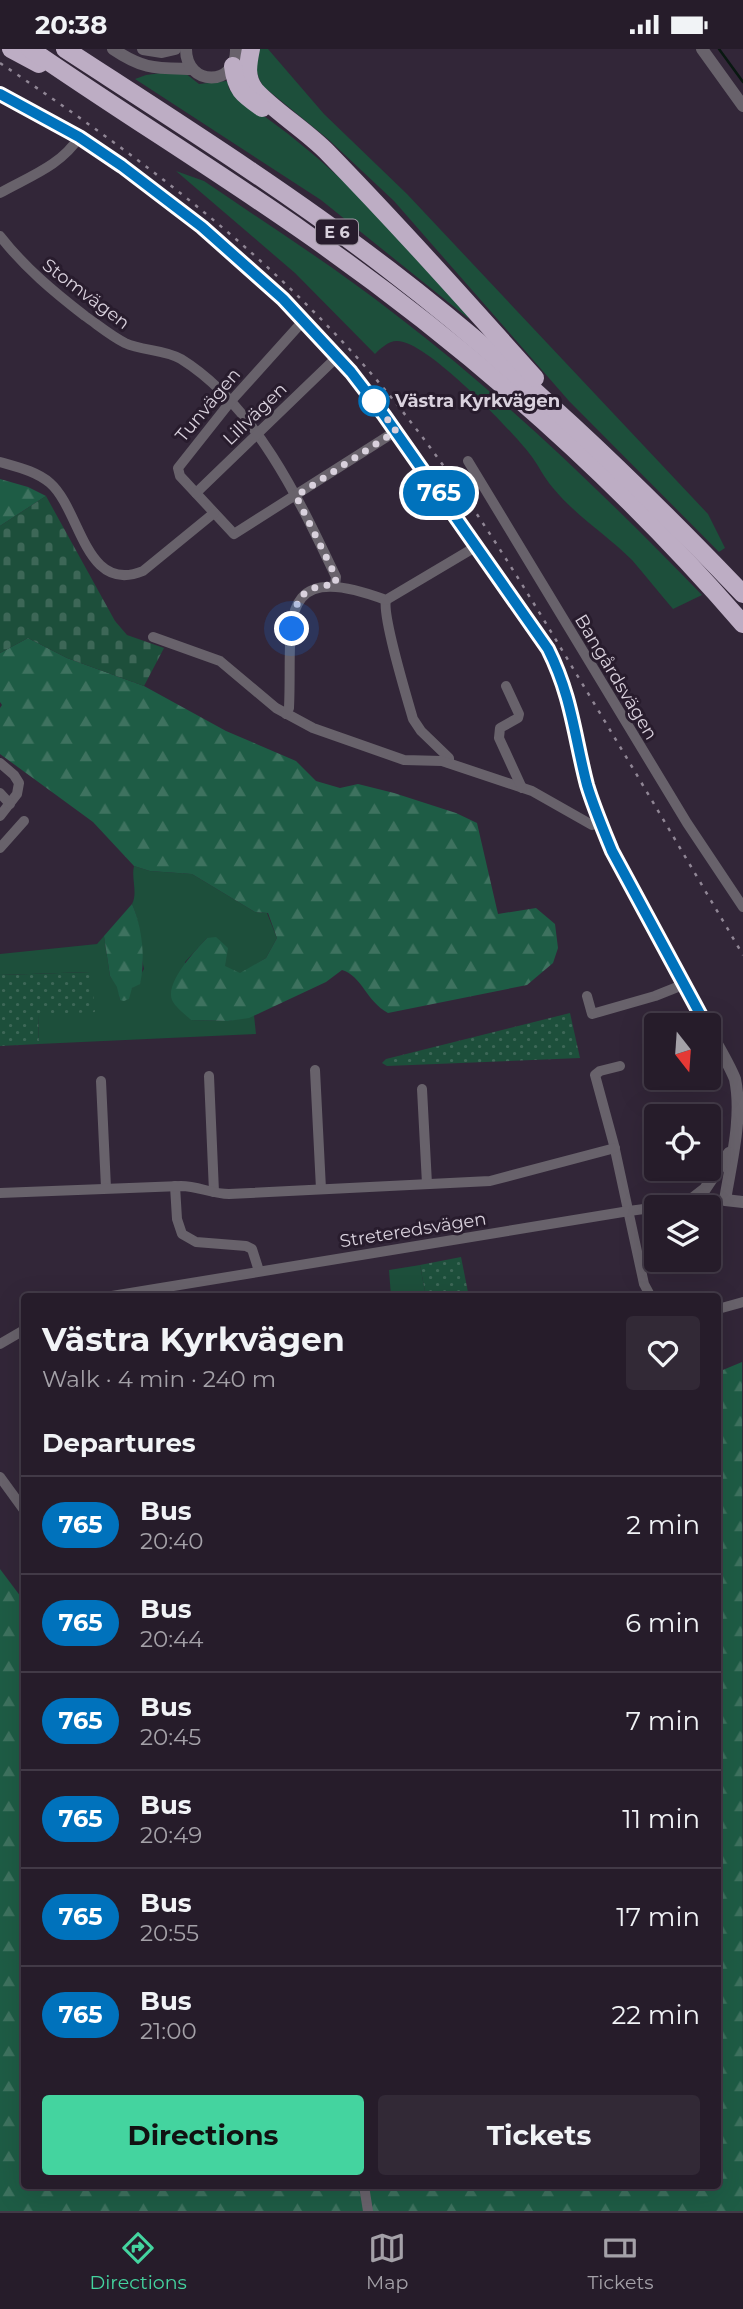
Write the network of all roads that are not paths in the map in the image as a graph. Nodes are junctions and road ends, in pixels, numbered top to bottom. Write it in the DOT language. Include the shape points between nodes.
graph roads {
  1 [pos="11,49"];
  2 [pos="30,49"];
  3 [pos="65,49"];
  4 [pos="113,49"];
  5 [pos="143,49"];
  6 [pos="175,49"];
  7 [pos="186,49"];
  8 [pos="251,49"];
  9 [pos="702,49"];
  10 [pos="236,53"];
  11 [pos="192,69"];
  12 [pos="0,94"];
  13 [pos="96,94"];
  14 [pos="743,106"];
  15 [pos="79,137"];
  16 [pos="350,177"];
  17 [pos="0,193"];
  18 [pos="0,236"];
  19 [pos="303,321"];
  20 [pos="337,357"];
  21 [pos="231,401"];
  22 [pos="396,431"];
  23 [pos="256,433"];
  24 [pos="590,441"];
  25 [pos="468,461"];
  26 [pos="0,462"];
  27 [pos="196,493"];
  28 [pos="296,496"];
  29 [pos="214,513"];
  30 [pos="477,546"];
  31 [pos="335,585"];
  32 [pos="743,594"];
  33 [pos="386,600"];
  34 [pos="743,624"];
  35 [pos="153,637"];
  36 [pos="506,686"];
  37 [pos="286,714"];
  38 [pos="0,763"];
  39 [pos="449,763"];
  40 [pos="522,788"];
  41 [pos="0,793"];
  42 [pos="10,804"];
  43 [pos="0,816"];
  44 [pos="24,821"];
  45 [pos="600,823"];
  46 [pos="0,848"];
  47 [pos="743,907"];
  48 [pos="685,984"];
  49 [pos="587,996"];
  50 [pos="700,1013"];
  51 [pos="721,1052"];
  52 [pos="620,1066"];
  53 [pos="315,1070"];
  54 [pos="209,1076"];
  55 [pos="101,1081"];
  56 [pos="422,1089"];
  57 [pos="735,1144"];
  58 [pos="615,1148"];
  59 [pos="427,1184"];
  60 [pos="175,1186"];
  61 [pos="106,1188"];
  62 [pos="321,1189"];
  63 [pos="214,1192"];
  64 [pos="0,1193"];
  65 [pos="697,1195"];
  66 [pos="721,1200"];
  67 [pos="725,1200"];
  68 [pos="743,1202"];
  69 [pos="644,1209"];
  70 [pos="629,1211"];
  71 [pos="260,1271"];
  72 [pos="130,1293"];
  73 [pos="649,1293"];
  74 [pos="743,1302"];
  75 [pos="721,1309"];
  76 [pos="21,1332"];
  77 [pos="0,1344"];
  78 [pos="0,1477"];
  79 [pos="21,1506"];
  80 [pos="364,2189"];
  81 [pos="368,2211"];
  1 -- 13 [label="highway"];
  2 -- 13 [label="highway, E 6"];
  3 -- 24 [label="highway, E 6" via="253,171 388,269"];
  4 -- 11 [label="street" via="147,68"];
  5 -- 6 [label="street"];
  7 -- 11 [label="street"];
  8 -- 16 [label="highway" via="247,71 255,89"];
  9 -- 14 [label="street"];
  10 -- 11 [label="street" via="216,78"];
  10 -- 16 [label="highway" via="236,86 247,98"];
  12 -- 15 [label="street"];
  13 -- 34 [label="highway, E 6" via="307,234 441,335 577,453"];
  15 -- 17 [label="street" via="54,163"];
  15 -- 19 [label="street" via="202,227"];
  16 -- 24 [label="highway"];
  18 -- 21 [label="street, Stomvägen" via="27,268 102,328 125,343 179,358"];
  19 -- 20 [label="street"];
  19 -- 21 [label="street, Tunvägen"];
  20 -- 22 [label="street"];
  20 -- 23 [label="street, Lillvägen"];
  21 -- 23 [label="street, Stomvägen"];
  21 -- 27 [label="street, Tunvägen" via="178,468"];
  22 -- 28 [label="street"];
  22 -- 30 [label="street"];
  23 -- 27 [label="street, Lillvägen"];
  23 -- 28 [label="street, Stomvägen"];
  24 -- 32 [label="highway, E 6" via="662,508"];
  25 -- 47 [label="street, Bangårdsvägen" via="687,823"];
  26 -- 29 [label="street" via="37,474 51,484 96,562 121,575 139,573"];
  27 -- 29 [label="street, Tunvägen"];
  28 -- 29 [label="street" via="234,534"];
  28 -- 31 [label="street, Stomvägen" via="336,577"];
  30 -- 33 [label="street"];
  30 -- 45 [label="street" via="558,669"];
  31 -- 33 [label="street"];
  31 -- 37 [label="street" via="304,592 295,608"];
  33 -- 39 [label="street" via="413,719"];
  35 -- 37 [label="street" via="220,661"];
  36 -- 40 [label="street" via="519,714 500,728 499,738"];
  37 -- 39 [label="street" via="404,760"];
  38 -- 42 [label="street" via="19,783"];
  39 -- 40 [label="street"];
  40 -- 45 [label="street" via="592,825"];
  41 -- 42 [label="street"];
  42 -- 43 [label="street"];
  44 -- 46 [label="street"];
  45 -- 48 [label="street"];
  48 -- 49 [label="street" via="592,1014"];
  48 -- 50 [label="street"];
  51 -- 57 [label="street" via="737,1085 740,1121"];
  52 -- 58 [label="street" via="595,1075"];
  53 -- 62 [label="street"];
  54 -- 63 [label="street"];
  55 -- 61 [label="street"];
  56 -- 59 [label="street"];
  57 -- 65 [label="street"];
  57 -- 67 [label="street"];
  58 -- 59 [label="street" via="490,1181"];
  58 -- 70 [label="street"];
  59 -- 62 [label="street"];
  60 -- 61 [label="street"];
  60 -- 63 [label="street"];
  60 -- 71 [label="street" via="182,1234 196,1241 246,1246 256,1254"];
  61 -- 64 [label="street"];
  62 -- 63 [label="street"];
  66 -- 67 [label="street, Streteredsvägen"];
  67 -- 68 [label="street"];
  69 -- 70 [label="street, Streteredsvägen"];
  70 -- 71 [label="street, Streteredsvägen"];
  70 -- 73 [label="street"];
  71 -- 72 [label="street, Streteredsvägen"];
  74 -- 75 [label="street"];
  76 -- 77 [label="street"];
  78 -- 79 [label="street"];
  80 -- 81 [label="street"];
}
